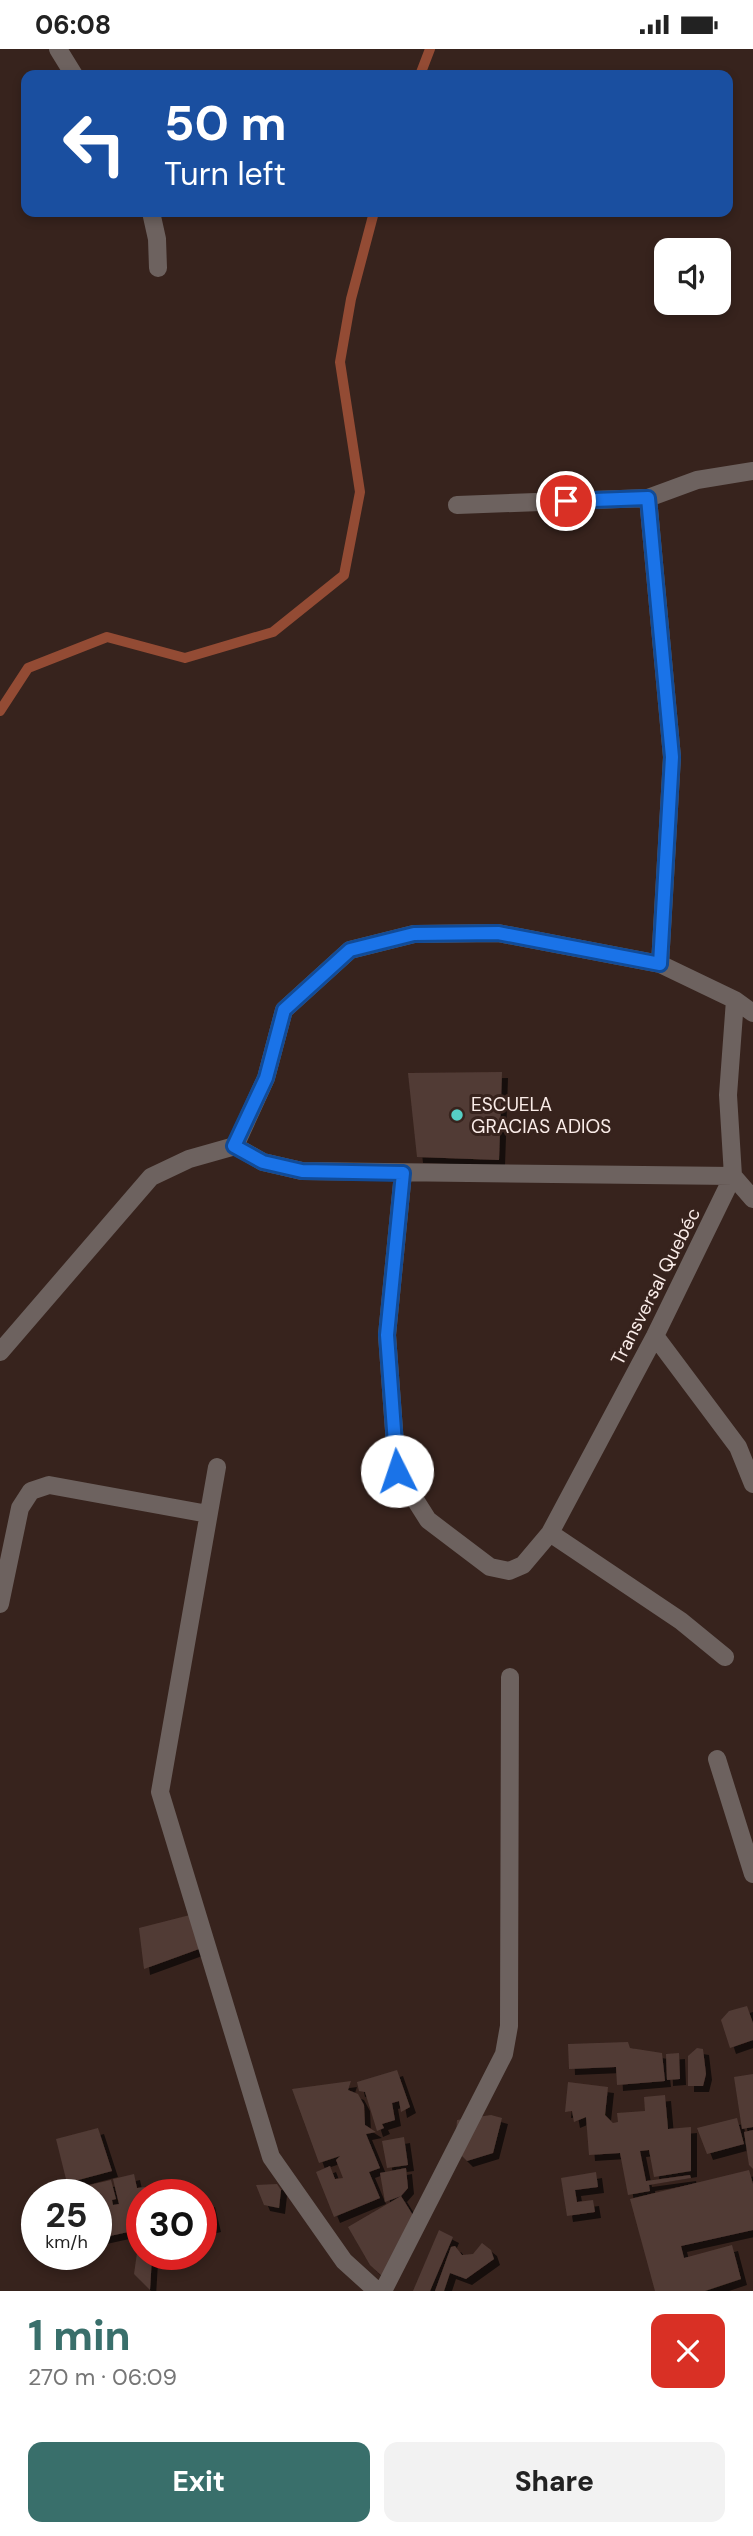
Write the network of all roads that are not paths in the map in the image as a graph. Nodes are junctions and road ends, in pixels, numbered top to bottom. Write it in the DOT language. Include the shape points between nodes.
graph roads {
  1 [pos="58,49"];
  2 [pos="71,70"];
  3 [pos="152,217"];
  4 [pos="158,268"];
  5 [pos="753,471"];
  6 [pos="648,498"];
  7 [pos="457,505"];
  8 [pos="660,964"];
  9 [pos="735,1000"];
  10 [pos="753,1013"];
  11 [pos="234,1146"];
  12 [pos="403,1173"];
  13 [pos="733,1176"];
  14 [pos="753,1199"];
  15 [pos="655,1335"];
  16 [pos="0,1352"];
  17 [pos="217,1467"];
  18 [pos="753,1484"];
  19 [pos="208,1514"];
  20 [pos="550,1533"];
  21 [pos="0,1604"];
  22 [pos="725,1657"];
  23 [pos="510,1677"];
  24 [pos="717,1759"];
  25 [pos="753,1874"];
  26 [pos="377,2291"];
  27 [pos="383,2291"];
  1 -- 2 [label="street"];
  3 -- 4 [label="street"];
  5 -- 6 [label="street" via="697,480"];
  6 -- 7 [label="street"];
  6 -- 8 [label="street" via="672,757"];
  8 -- 9 [label="street"];
  8 -- 11 [label="street" via="498,933 414,934 350,950 284,1010 266,1078"];
  9 -- 10 [label="street"];
  9 -- 13 [label="street, Transversal Quebéc" via="728,1095"];
  11 -- 12 [label="street" via="263,1162 302,1171"];
  11 -- 16 [label="street" via="189,1159 151,1177"];
  12 -- 13 [label="street"];
  12 -- 20 [label="street, Transversal Quebéc" via="387,1335 397,1471 428,1520 490,1566 509,1571 523,1565"];
  13 -- 14 [label="street"];
  13 -- 15 [label="street, Transversal Quebéc"];
  15 -- 18 [label="street" via="738,1447"];
  15 -- 20 [label="street, Transversal Quebéc"];
  17 -- 19 [label="street"];
  19 -- 21 [label="street" via="49,1485 31,1492 20,1508"];
  19 -- 26 [label="street" via="160,1791 271,2157 344,2261"];
  20 -- 22 [label="street" via="681,1621"];
  23 -- 27 [label="street" via="508,2035 504,2054"];
  24 -- 25 [label="street"];
}
